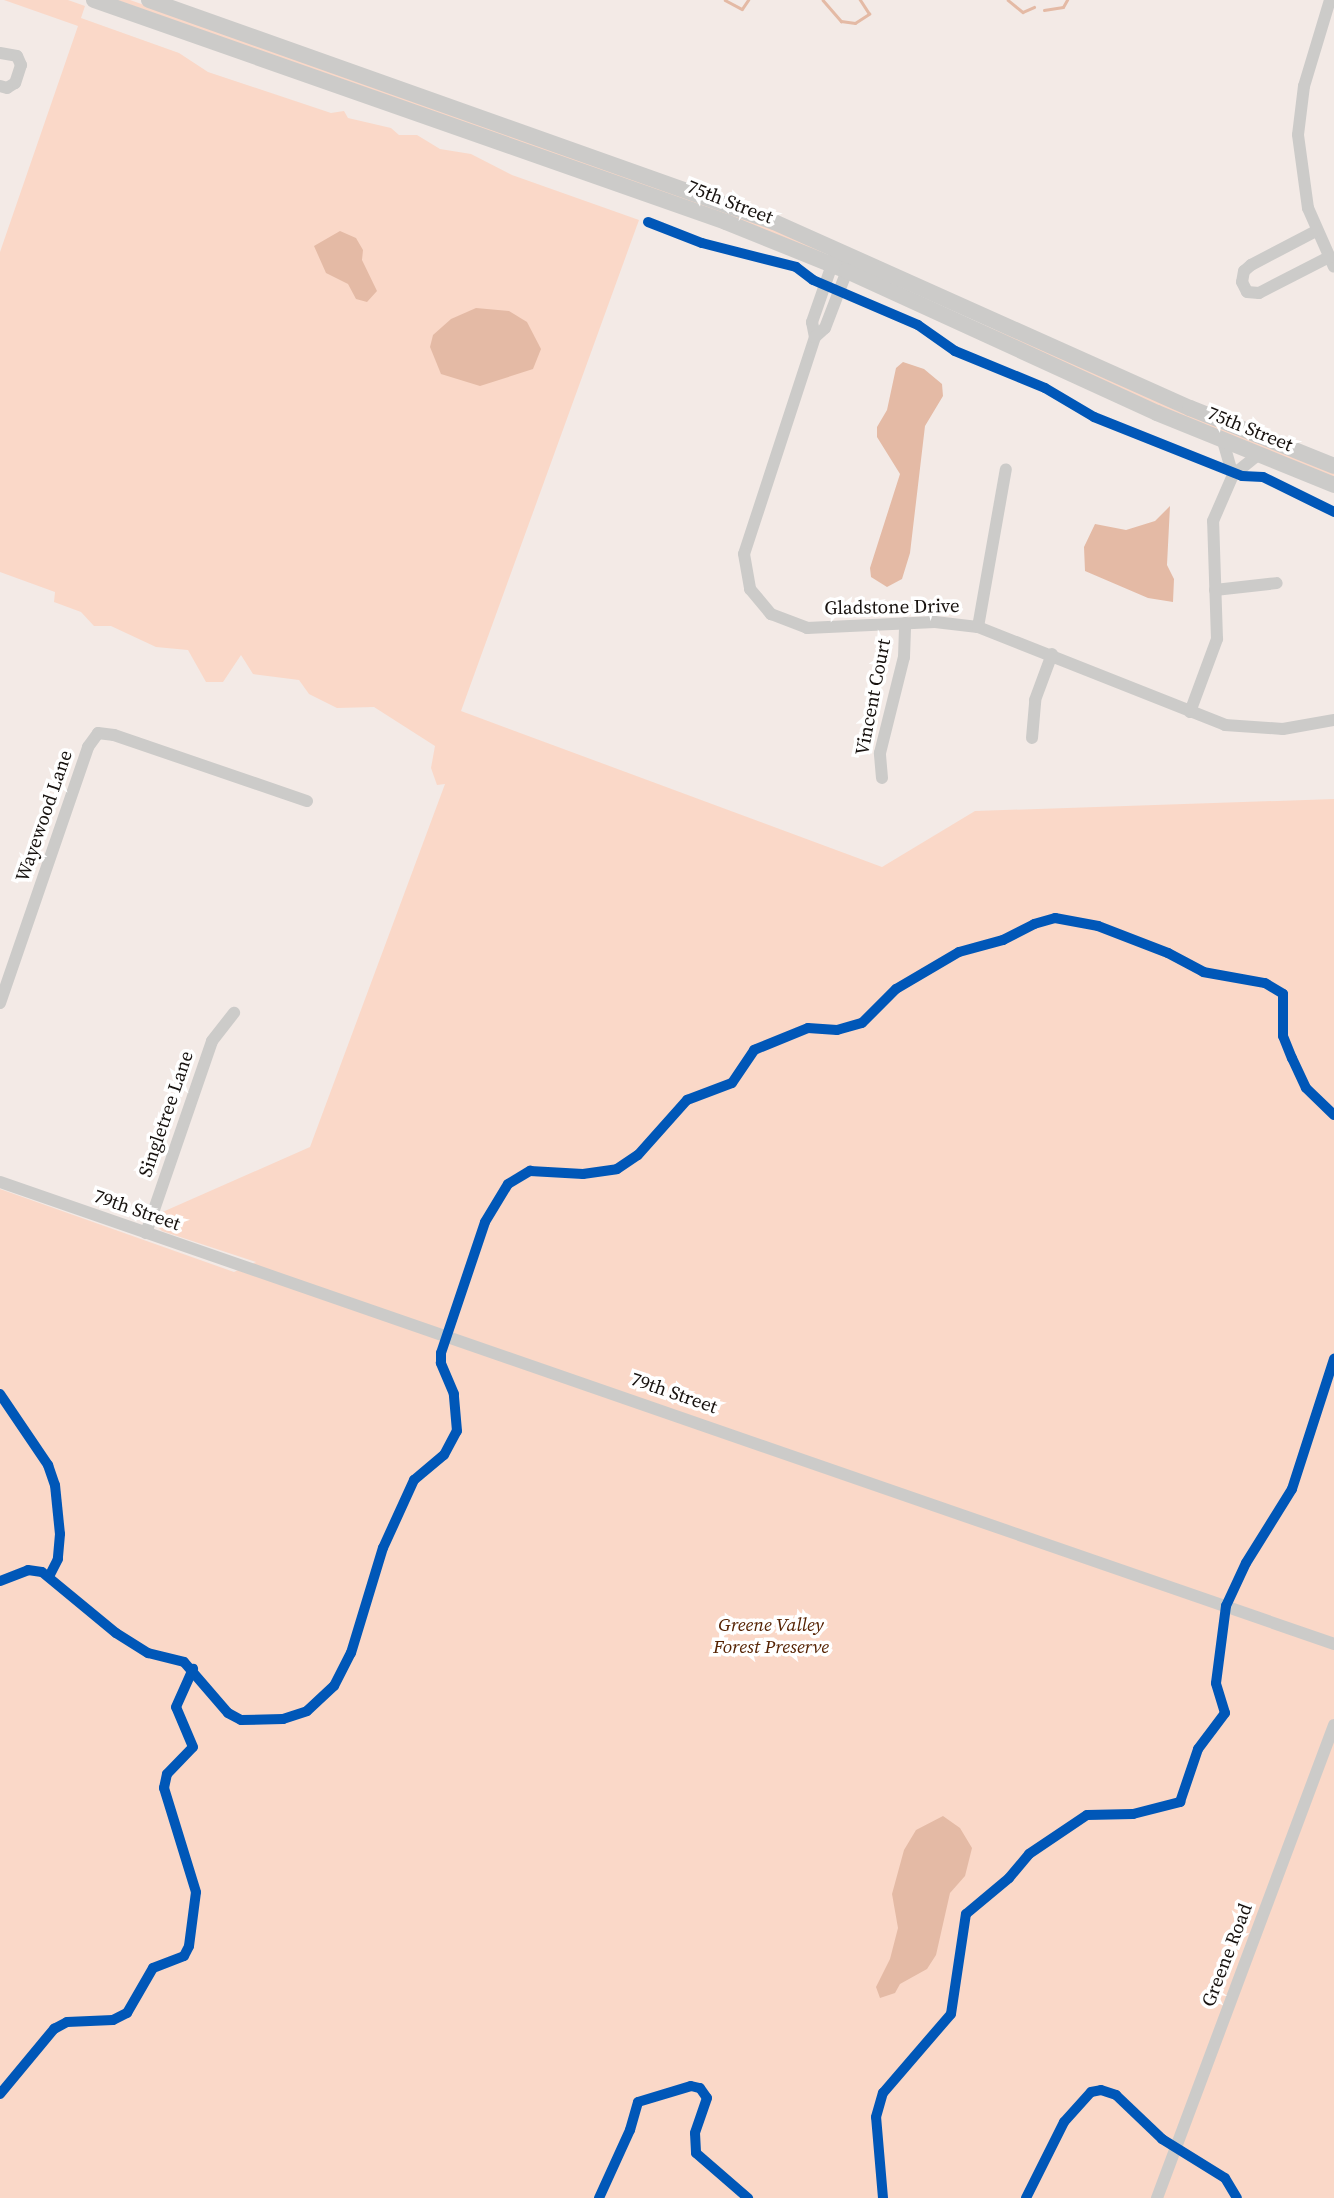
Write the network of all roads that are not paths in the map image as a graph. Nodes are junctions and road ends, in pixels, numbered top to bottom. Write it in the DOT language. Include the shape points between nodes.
graph roads {
  1 [pos="149,0"];
  2 [pos="1330,0"];
  3 [pos="101,1"];
  4 [pos="0,53"];
  5 [pos="0,86"];
  6 [pos="1316,231"];
  7 [pos="846,251"];
  8 [pos="1332,262"];
  9 [pos="839,268"];
  10 [pos="1223,441"];
  11 [pos="1258,456"];
  12 [pos="1334,466"];
  13 [pos="1006,469"];
  14 [pos="1233,475"];
  15 [pos="1334,485"];
  16 [pos="1277,583"];
  17 [pos="1215,590"];
  18 [pos="905,623"];
  19 [pos="978,627"];
  20 [pos="1052,654"];
  21 [pos="1191,712"];
  22 [pos="1334,720"];
  23 [pos="1032,738"];
  24 [pos="881,778"];
  25 [pos="307,800"];
  26 [pos="0,1003"];
  27 [pos="234,1013"];
  28 [pos="0,1182"];
  29 [pos="146,1233"];
  30 [pos="1334,1644"];
  31 [pos="1334,1726"];
  32 [pos="1157,2198"];
  1 -- 7 [label="main road, 75th Street" via="658,179"];
  2 -- 6 [label="street" via="1304,86 1298,135 1302,184"];
  3 -- 9 [label="main road, 75th Street" via="688,208"];
  4 -- 5 [label="street" via="17,56 21,65 15,83"];
  6 -- 8 [label="street"];
  6 -- 8 [label="street" via="1244,271 1242,282 1247,292 1259,293"];
  7 -- 9 [label="street, Gladstone Drive"];
  7 -- 12 [label="main road, 75th Street" via="1135,384"];
  9 -- 10 [label="main road, 75th Street"];
  9 -- 18 [label="street, Gladstone Drive" via="812,322 815,337 744,554 750,589 771,614 800,627"];
  10 -- 11 [label="main road, 75th Street"];
  10 -- 14 [label="street"];
  11 -- 14 [label="street"];
  11 -- 15 [label="main road, 75th Street"];
  13 -- 19 [label="street"];
  14 -- 17 [label="street" via="1213,521"];
  16 -- 17 [label="street"];
  17 -- 21 [label="street" via="1216,646"];
  18 -- 19 [label="street, Gladstone Drive"];
  18 -- 24 [label="street, Vincent Court" via="904,657 880,754"];
  19 -- 20 [label="street, Gladstone Drive"];
  20 -- 21 [label="street, Gladstone Drive"];
  20 -- 23 [label="street" via="1035,699"];
  21 -- 22 [label="street, Gladstone Drive" via="1225,725 1261,730"];
  25 -- 26 [label="street, Wayewood Lane" via="98,733 88,747"];
  27 -- 29 [label="street, Singletree Lane" via="212,1041"];
  28 -- 29 [label="street, 79th Street"];
  29 -- 30 [label="street, 79th Street"];
  31 -- 32 [label="street, Greene Road"];
}
